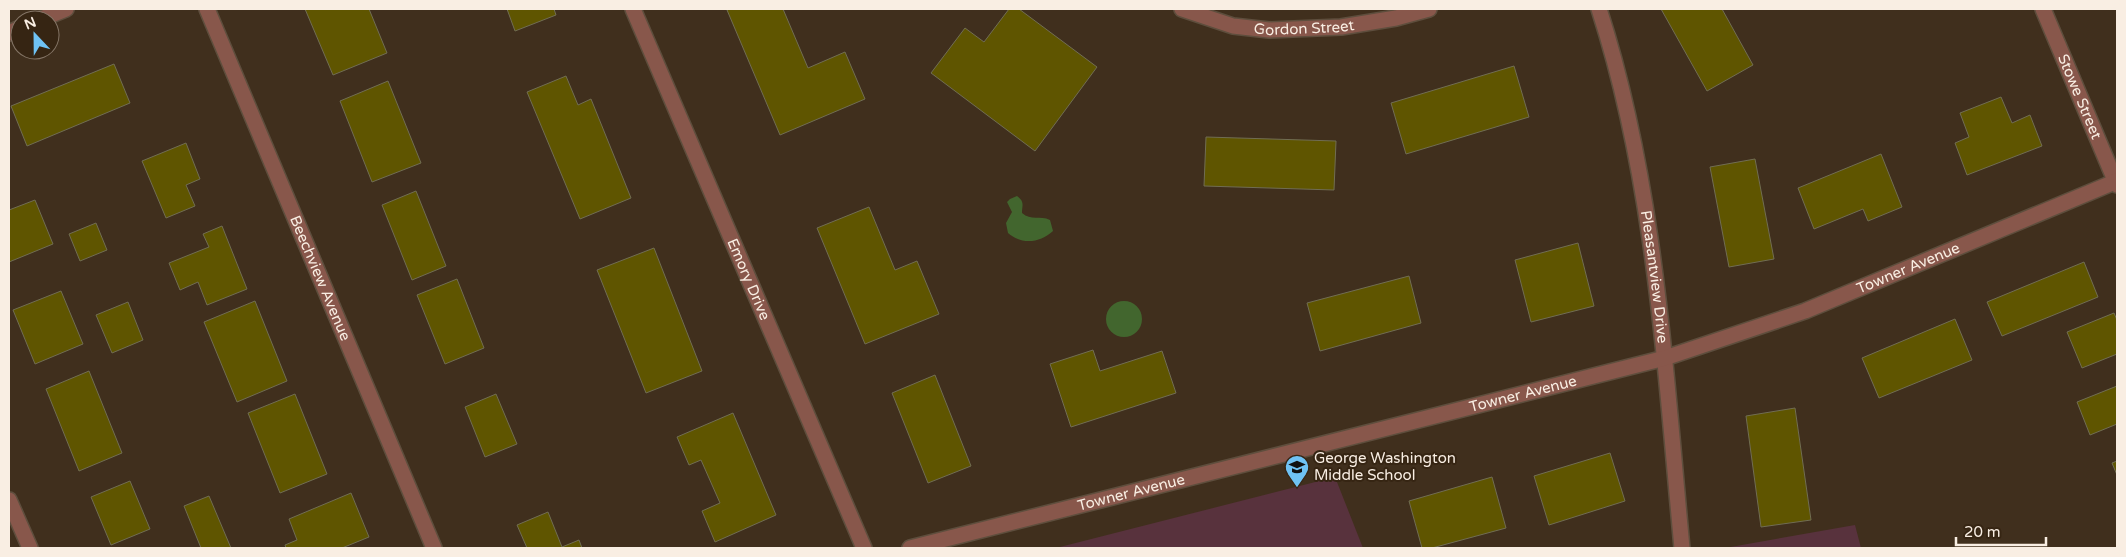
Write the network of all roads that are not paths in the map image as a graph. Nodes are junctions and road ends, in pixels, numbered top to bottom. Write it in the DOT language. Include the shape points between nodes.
graph roads {
  1 [pos="207,9"];
  2 [pos="633,9"];
  3 [pos="1182,9"];
  4 [pos="1429,9"];
  5 [pos="1599,9"];
  6 [pos="2043,9"];
  7 [pos="2117,182"];
  8 [pos="1664,358"];
  9 [pos="9,500"];
  10 [pos="30,548"];
  11 [pos="434,548"];
  12 [pos="864,548"];
  13 [pos="910,548"];
  14 [pos="1682,548"];
  1 -- 11 [label="street, Beechview Avenue"];
  2 -- 12 [label="street, Emory Drive"];
  3 -- 4 [label="street, Gordon Street" via="1233,26 1269,30 1341,27"];
  5 -- 8 [label="street, Pleasantview Drive" via="1630,120"];
  6 -- 7 [label="street, Stowe Street"];
  7 -- 8 [label="street, Towner Avenue" via="1805,311"];
  8 -- 13 [label="street, Towner Avenue"];
  8 -- 14 [label="street, Pleasantview Drive"];
  9 -- 10 [label="street"];
}
